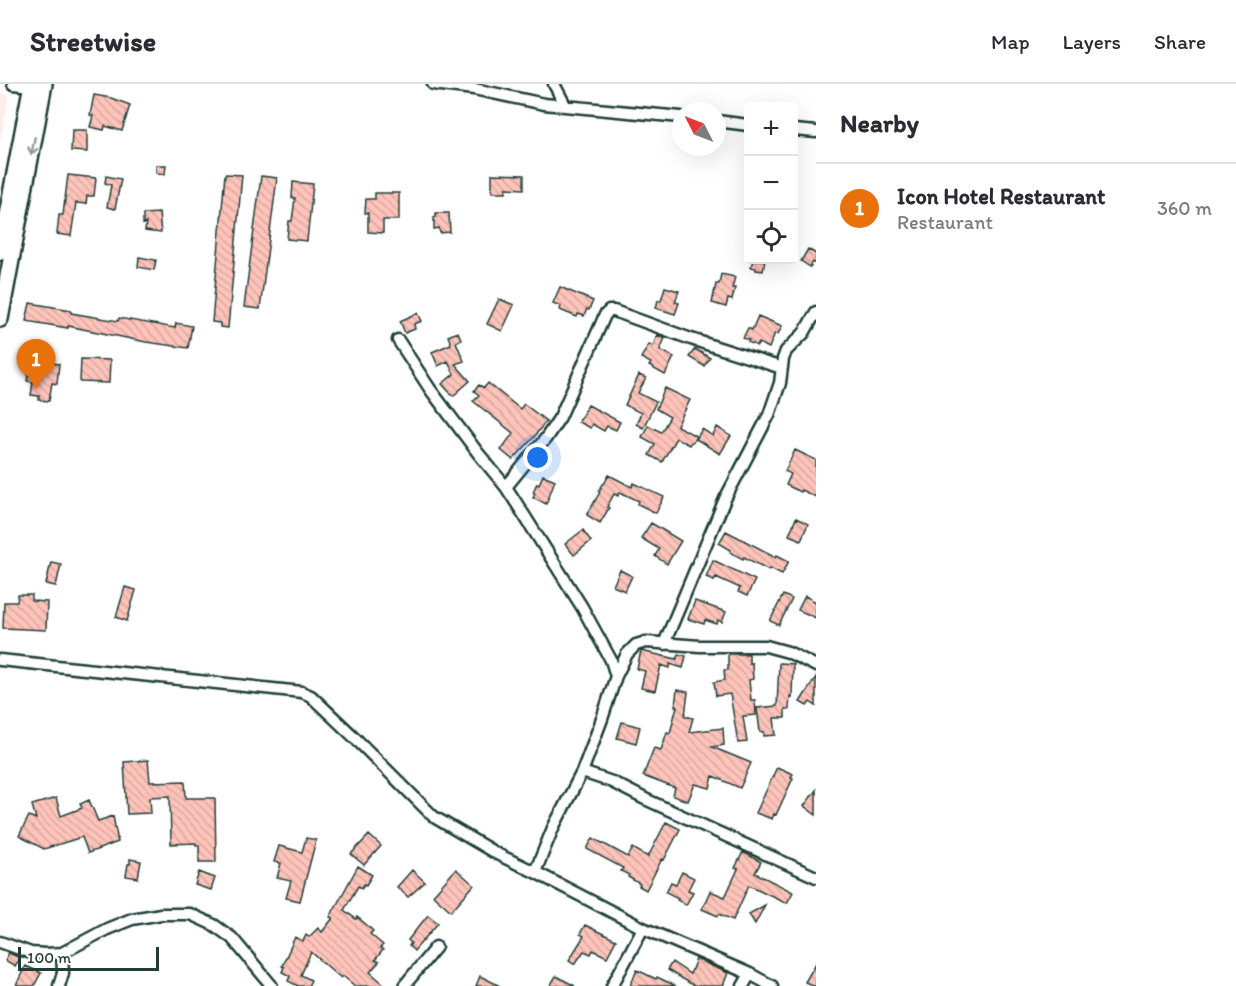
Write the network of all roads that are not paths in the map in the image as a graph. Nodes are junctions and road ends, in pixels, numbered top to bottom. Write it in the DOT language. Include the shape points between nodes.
graph roads {
  1 [pos="13,84"];
  2 [pos="434,84"];
  3 [pos="554,84"];
  4 [pos="36,85"];
  5 [pos="565,105"];
  6 [pos="672,116"];
  7 [pos="726,122"];
  8 [pos="744,124"];
  9 [pos="798,130"];
  10 [pos="816,132"];
  11 [pos="0,252"];
  12 [pos="816,312"];
  13 [pos="0,319"];
  14 [pos="398,340"];
  15 [pos="782,368"];
  16 [pos="506,487"];
  17 [pos="664,644"];
  18 [pos="0,660"];
  19 [pos="816,666"];
  20 [pos="616,676"];
  21 [pos="582,772"];
  22 [pos="535,872"];
  23 [pos="816,877"];
  24 [pos="643,928"];
  25 [pos="0,942"];
  26 [pos="436,946"];
  27 [pos="62,953"];
  28 [pos="750,974"];
  29 [pos="60,986"];
  30 [pos="272,986"];
  31 [pos="405,986"];
  32 [pos="612,986"];
  33 [pos="743,986"];
  34 [pos="772,986"];
  1 -- 4 [label="street"];
  2 -- 5 [label="street"];
  3 -- 5 [label="street"];
  4 -- 11 [label="street"];
  4 -- 13 [label="street, one-way"];
  5 -- 6 [label="street"];
  7 -- 8 [label="street"];
  9 -- 10 [label="street"];
  12 -- 15 [label="street" via="804,333 786,351"];
  14 -- 16 [label="street"];
  15 -- 16 [label="street" via="609,311 560,417"];
  15 -- 17 [label="street" via="769,415 725,499"];
  16 -- 20 [label="street" via="582,607"];
  17 -- 19 [label="street" via="766,646"];
  17 -- 20 [label="street" via="636,645"];
  18 -- 22 [label="street" via="302,692 311,696 434,817"];
  20 -- 21 [label="street"];
  21 -- 22 [label="street"];
  21 -- 23 [label="street" via="612,782"];
  22 -- 24 [label="street"];
  24 -- 28 [label="street"];
  24 -- 32 [label="street"];
  25 -- 27 [label="street" via="31,953"];
  26 -- 31 [label="street"];
  27 -- 29 [label="street"];
  27 -- 30 [label="street" via="132,919 190,914 232,938"];
  28 -- 33 [label="street"];
  28 -- 34 [label="street"];
}
